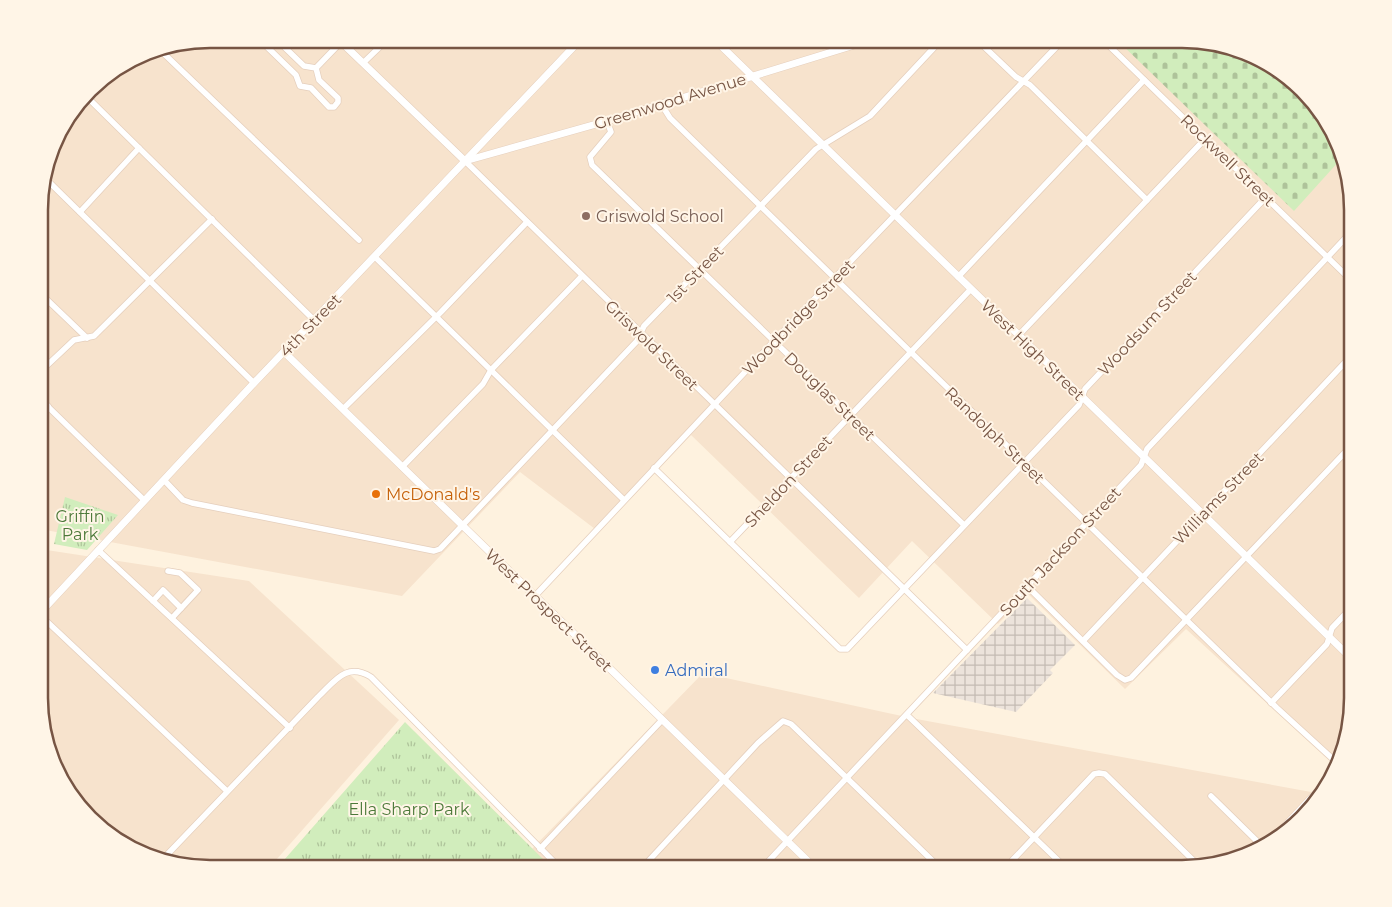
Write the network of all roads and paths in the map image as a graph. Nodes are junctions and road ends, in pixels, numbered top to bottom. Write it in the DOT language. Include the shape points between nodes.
graph roads {
  1 [pos="268,48"];
  2 [pos="285,48"];
  3 [pos="332,48"];
  4 [pos="347,48"];
  5 [pos="379,48"];
  6 [pos="573,48"];
  7 [pos="723,48"];
  8 [pos="844,48"];
  9 [pos="934,48"];
  10 [pos="986,48"];
  11 [pos="1055,48"];
  12 [pos="1111,48"];
  13 [pos="165,54"];
  14 [pos="363,63"];
  15 [pos="304,66"];
  16 [pos="316,68"];
  17 [pos="296,75"];
  18 [pos="752,76"];
  19 [pos="319,80"];
  20 [pos="1144,80"];
  21 [pos="1023,81"];
  22 [pos="311,88"];
  23 [pos="91,100"];
  24 [pos="665,102"];
  25 [pos="608,121"];
  26 [pos="1205,139"];
  27 [pos="1086,140"];
  28 [pos="822,144"];
  29 [pos="139,148"];
  30 [pos="465,162"];
  31 [pos="50,182"];
  32 [pos="1266,197"];
  33 [pos="1147,200"];
  34 [pos="760,206"];
  35 [pos="80,212"];
  36 [pos="895,216"];
  37 [pos="212,219"];
  38 [pos="527,222"];
  39 [pos="359,240"];
  40 [pos="1344,240"];
  41 [pos="375,257"];
  42 [pos="1328,257"];
  43 [pos="699,269"];
  44 [pos="1344,273"];
  45 [pos="582,276"];
  46 [pos="958,277"];
  47 [pos="834,278"];
  48 [pos="151,281"];
  49 [pos="970,290"];
  50 [pos="48,301"];
  51 [pos="436,317"];
  52 [pos="314,320"];
  53 [pos="641,334"];
  54 [pos="1018,336"];
  55 [pos="87,338"];
  56 [pos="774,342"];
  57 [pos="284,352"];
  58 [pos="910,352"];
  59 [pos="48,364"];
  60 [pos="1344,364"];
  61 [pos="491,370"];
  62 [pos="254,383"];
  63 [pos="1082,398"];
  64 [pos="714,405"];
  65 [pos="48,406"];
  66 [pos="343,409"];
  67 [pos="850,415"];
  68 [pos="552,430"];
  69 [pos="1344,454"];
  70 [pos="1143,457"];
  71 [pos="1023,462"];
  72 [pos="402,467"];
  73 [pos="654,468"];
  74 [pos="790,479"];
  75 [pos="164,480"];
  76 [pos="144,500"];
  77 [pos="624,500"];
  78 [pos="1202,514"];
  79 [pos="1087,523"];
  80 [pos="963,524"];
  81 [pos="463,525"];
  82 [pos="730,542"];
  83 [pos="98,550"];
  84 [pos="1246,557"];
  85 [pos="168,570"];
  86 [pos="1142,578"];
  87 [pos="1027,586"];
  88 [pos="904,588"];
  89 [pos="534,597"];
  90 [pos="153,600"];
  91 [pos="48,605"];
  92 [pos="181,608"];
  93 [pos="1344,615"];
  94 [pos="172,618"];
  95 [pos="1187,620"];
  96 [pos="48,622"];
  97 [pos="1328,637"];
  98 [pos="1083,641"];
  99 [pos="967,650"];
  100 [pos="1344,652"];
  101 [pos="1271,703"];
  102 [pos="907,715"];
  103 [pos="662,720"];
  104 [pos="290,728"];
  105 [pos="1332,758"];
  106 [pos="847,777"];
  107 [pos="724,781"];
  108 [pos="228,791"];
  109 [pos="1212,796"];
  110 [pos="1035,837"];
  111 [pos="787,841"];
  112 [pos="1257,841"];
  113 [pos="540,849"];
  114 [pos="168,854"];
  115 [pos="770,859"];
  116 [pos="806,859"];
  117 [pos="931,859"];
  118 [pos="1014,859"];
  119 [pos="1057,859"];
  120 [pos="1192,859"];
  121 [pos="551,860"];
  122 [pos="650,860"];
  1 -- 17 [label="street"];
  2 -- 15 [label="street"];
  3 -- 16 [label="street"];
  4 -- 14 [label="street, Griswold Street"];
  5 -- 14 [label="street"];
  6 -- 30 [label="street, 4th Street"];
  7 -- 18 [label="street, West High Street"];
  8 -- 18 [label="street, Greenwood Avenue"];
  9 -- 28 [label="street, 1st Street" via="870,116"];
  10 -- 21 [label="street"];
  11 -- 21 [label="street, Woodbridge Street"];
  12 -- 20 [label="street, Rockwell Street"];
  13 -- 39 [label="street"];
  14 -- 30 [label="street, Griswold Street"];
  15 -- 16 [label="street"];
  15 -- 17 [label="street"];
  16 -- 19 [label="street"];
  17 -- 22 [label="street" via="300,86"];
  18 -- 24 [label="street, Greenwood Avenue"];
  18 -- 28 [label="street, West High Street"];
  19 -- 22 [label="street"];
  19 -- 22 [label="street" via="338,98 336,106 330,107"];
  20 -- 26 [label="street, Rockwell Street"];
  20 -- 27 [label="street"];
  21 -- 27 [label="street"];
  21 -- 36 [label="street, Woodbridge Street"];
  23 -- 29 [label="street"];
  24 -- 25 [label="street, Greenwood Avenue"];
  24 -- 34 [label="street, Randolph Street" via="670,118"];
  25 -- 30 [label="street, Greenwood Avenue"];
  25 -- 43 [label="street, Douglas Street" via="611,132 590,157 590,162"];
  26 -- 32 [label="street, Rockwell Street"];
  26 -- 33 [label="street"];
  27 -- 33 [label="street"];
  27 -- 46 [label="street"];
  28 -- 34 [label="street, 1st Street"];
  28 -- 36 [label="street, West High Street"];
  29 -- 35 [label="street"];
  29 -- 37 [label="street"];
  30 -- 38 [label="street, Griswold Street"];
  30 -- 41 [label="street, 4th Street"];
  31 -- 35 [label="street"];
  32 -- 42 [label="street, Rockwell Street"];
  32 -- 63 [label="street, Woodsum Street" via="1085,389"];
  33 -- 54 [label="street"];
  34 -- 43 [label="street, 1st Street"];
  34 -- 47 [label="street, Randolph Street"];
  35 -- 48 [label="street"];
  36 -- 46 [label="street, West High Street"];
  36 -- 47 [label="street, Woodbridge Street"];
  37 -- 48 [label="street"];
  37 -- 52 [label="street"];
  38 -- 45 [label="street, Griswold Street"];
  38 -- 51 [label="street"];
  40 -- 42 [label="street, South Jackson Street"];
  41 -- 51 [label="street"];
  41 -- 52 [label="street, 4th Street"];
  42 -- 44 [label="street, Rockwell Street"];
  42 -- 70 [label="street, South Jackson Street" via="1146,449"];
  43 -- 53 [label="street, 1st Street" via="644,326"];
  43 -- 56 [label="street, Douglas Street"];
  45 -- 53 [label="street, Griswold Street"];
  45 -- 61 [label="street"];
  46 -- 49 [label="street, West High Street"];
  47 -- 56 [label="street, Woodbridge Street"];
  47 -- 58 [label="street, Randolph Street"];
  48 -- 55 [label="street" via="94,336"];
  48 -- 62 [label="street"];
  49 -- 54 [label="street, West High Street"];
  49 -- 58 [label="street, Sheldon Street"];
  50 -- 55 [label="street"];
  51 -- 61 [label="street"];
  51 -- 66 [label="street"];
  52 -- 57 [label="street, 4th Street"];
  53 -- 64 [label="street, Griswold Street"];
  53 -- 68 [label="street, 1st Street"];
  54 -- 63 [label="street, West High Street"];
  55 -- 59 [label="street" via="74,340"];
  56 -- 64 [label="street, Woodbridge Street"];
  56 -- 67 [label="street, Douglas Street"];
  57 -- 62 [label="street, 4th Street"];
  57 -- 66 [label="street, West Prospect Street"];
  58 -- 67 [label="street, Sheldon Street"];
  58 -- 71 [label="street, Randolph Street"];
  60 -- 78 [label="street, Williams Street"];
  61 -- 68 [label="street"];
  61 -- 72 [label="street" via="482,384"];
  62 -- 75 [label="street, 4th Street"];
  63 -- 70 [label="street, West High Street"];
  63 -- 71 [label="street, Woodsum Street" via="1079,405"];
  64 -- 73 [label="street, Woodbridge Street"];
  64 -- 74 [label="street, Griswold Street"];
  65 -- 76 [label="street"];
  66 -- 72 [label="street, West Prospect Street"];
  67 -- 74 [label="street, Sheldon Street"];
  67 -- 80 [label="street, Douglas Street"];
  68 -- 77 [label="street"];
  68 -- 81 [label="street, 1st Street"];
  69 -- 84 [label="street"];
  70 -- 78 [label="street, West High Street"];
  70 -- 79 [label="street, South Jackson Street" via="1141,465"];
  71 -- 79 [label="street, Randolph Street"];
  71 -- 80 [label="street, Woodsum Street"];
  72 -- 81 [label="street, West Prospect Street"];
  73 -- 77 [label="street, Woodbridge Street"];
  73 -- 82 [label="street"];
  74 -- 82 [label="street, Sheldon Street"];
  74 -- 88 [label="street, Griswold Street"];
  75 -- 76 [label="street, 4th Street"];
  75 -- 81 [label="street, 1st Street" via="183,500 192,503 434,551 440,549"];
  76 -- 83 [label="street, 4th Street"];
  77 -- 89 [label="street, Woodbridge Street"];
  78 -- 84 [label="street, West High Street"];
  78 -- 86 [label="street, Williams Street"];
  79 -- 86 [label="street, Randolph Street"];
  79 -- 87 [label="street, South Jackson Street"];
  80 -- 88 [label="street, Woodsum Street"];
  81 -- 89 [label="street, West Prospect Street"];
  82 -- 88 [label="street, Woodsum Street" via="840,649 847,649"];
  83 -- 90 [label="street"];
  83 -- 91 [label="street, 4th Street"];
  84 -- 95 [label="street"];
  84 -- 97 [label="street, West High Street"];
  85 -- 92 [label="street" via="180,573 198,590"];
  86 -- 95 [label="street, Randolph Street"];
  86 -- 98 [label="street, Williams Street"];
  87 -- 98 [label="street"];
  87 -- 99 [label="street, South Jackson Street"];
  88 -- 99 [label="street, Griswold Street"];
  89 -- 103 [label="street, West Prospect Street"];
  90 -- 92 [label="street" via="162,590"];
  90 -- 94 [label="street"];
  92 -- 94 [label="street"];
  93 -- 97 [label="street"];
  94 -- 104 [label="street"];
  95 -- 98 [label="street" via="1137,673 1125,680"];
  95 -- 101 [label="street, Randolph Street"];
  96 -- 108 [label="street"];
  97 -- 100 [label="street, West High Street"];
  97 -- 101 [label="street" via="1327,644"];
  99 -- 102 [label="street, South Jackson Street"];
  101 -- 105 [label="street, Randolph Street"];
  102 -- 106 [label="street, South Jackson Street"];
  102 -- 110 [label="street"];
  103 -- 107 [label="street, West Prospect Street"];
  103 -- 113 [label="street"];
  104 -- 108 [label="street"];
  104 -- 113 [label="street" via="340,676 357,670 371,677"];
  106 -- 107 [label="street" via="791,724 783,721"];
  106 -- 111 [label="street, South Jackson Street"];
  106 -- 117 [label="street"];
  107 -- 111 [label="street, West Prospect Street"];
  107 -- 122 [label="street"];
  108 -- 114 [label="street"];
  109 -- 112 [label="street"];
  110 -- 118 [label="street"];
  110 -- 119 [label="street"];
  110 -- 120 [label="street" via="1094,774 1099,773 1105,774"];
  111 -- 115 [label="street, South Jackson Street"];
  111 -- 116 [label="street, West Prospect Street"];
  113 -- 121 [label="street"];
}
